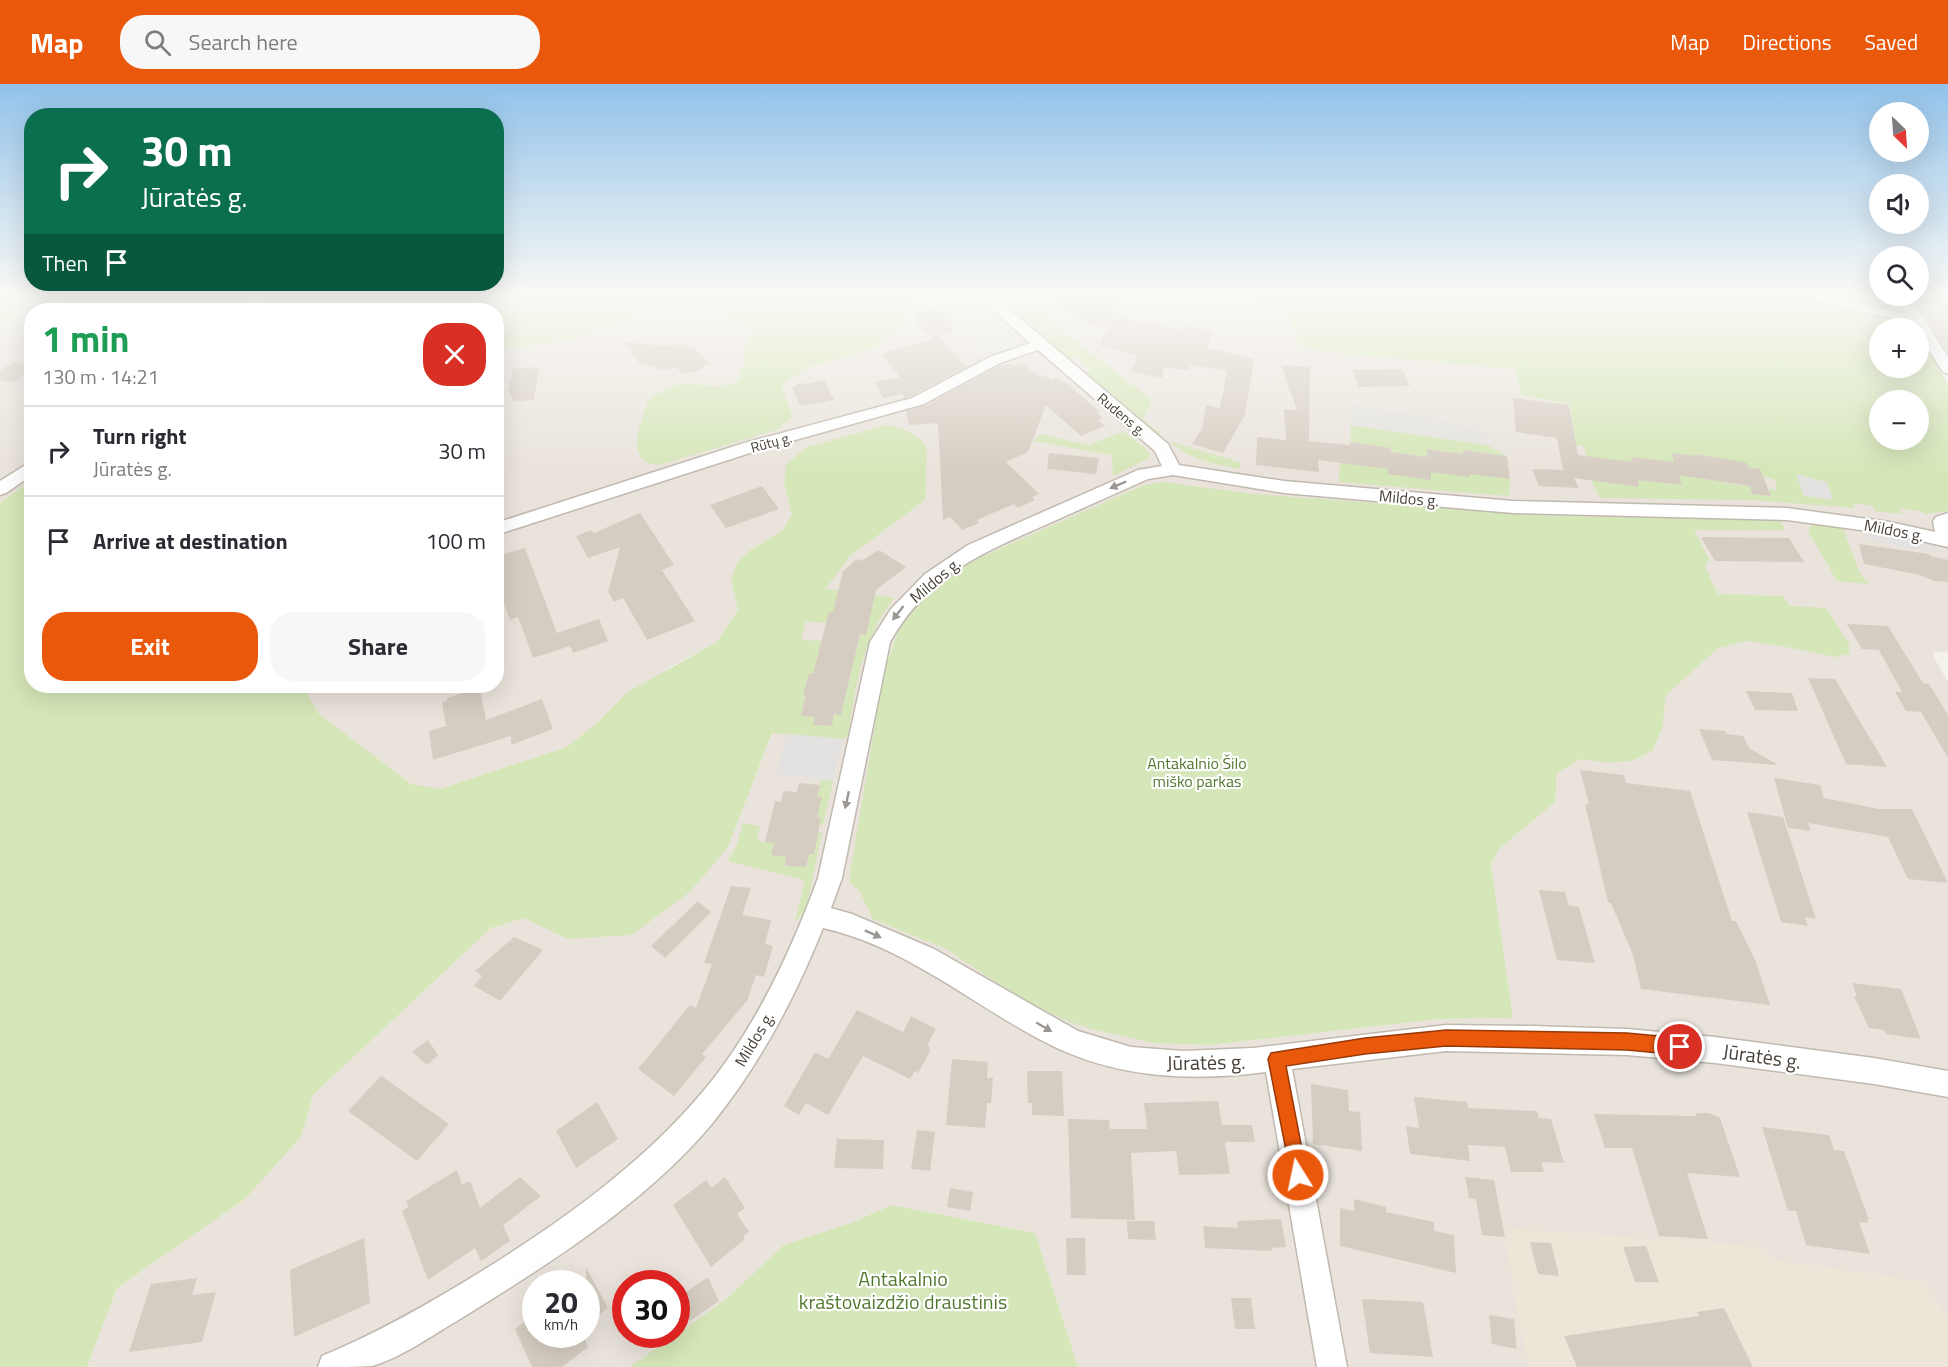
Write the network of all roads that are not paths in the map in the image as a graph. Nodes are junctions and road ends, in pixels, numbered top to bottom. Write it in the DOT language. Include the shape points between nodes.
graph roads {
  1 [pos="1015,353"];
  2 [pos="1050,353"];
  3 [pos="1938,353"];
  4 [pos="1948,369"];
  5 [pos="1173,470"];
  6 [pos="24,472"];
  7 [pos="0,489"];
  8 [pos="1948,519"];
  9 [pos="504,526"];
  10 [pos="1947,541"];
  11 [pos="817,916"];
  12 [pos="1277,1059"];
  13 [pos="1948,1084"];
  14 [pos="333,1367"];
  15 [pos="1332,1367"];
  1 -- 9 [label="street, Rūtų g." via="918,401 750,447"];
  2 -- 5 [label="street, Rudens g." via="1162,448"];
  3 -- 4 [label="street"];
  5 -- 10 [label="street, Mildos g." via="1284,487 1513,507 1787,514 1890,528"];
  5 -- 11 [label="street, Mildos g., one-way" via="1144,474 974,549 924,584 897,613 880,642 830,878"];
  6 -- 7 [label="street"];
  8 -- 10 [label="street" via="1942,521"];
  11 -- 12 [label="street, Jūratės g., one-way" via="844,922 925,957 1049,1031 1103,1053 1131,1060 1183,1064"];
  11 -- 14 [label="street, Mildos g." via="749,1050 675,1143 576,1225 504,1275 420,1326"];
  12 -- 13 [label="street, Jūratės g." via="1446,1038 1627,1042 1715,1050"];
  12 -- 15 [label="street"];
}
